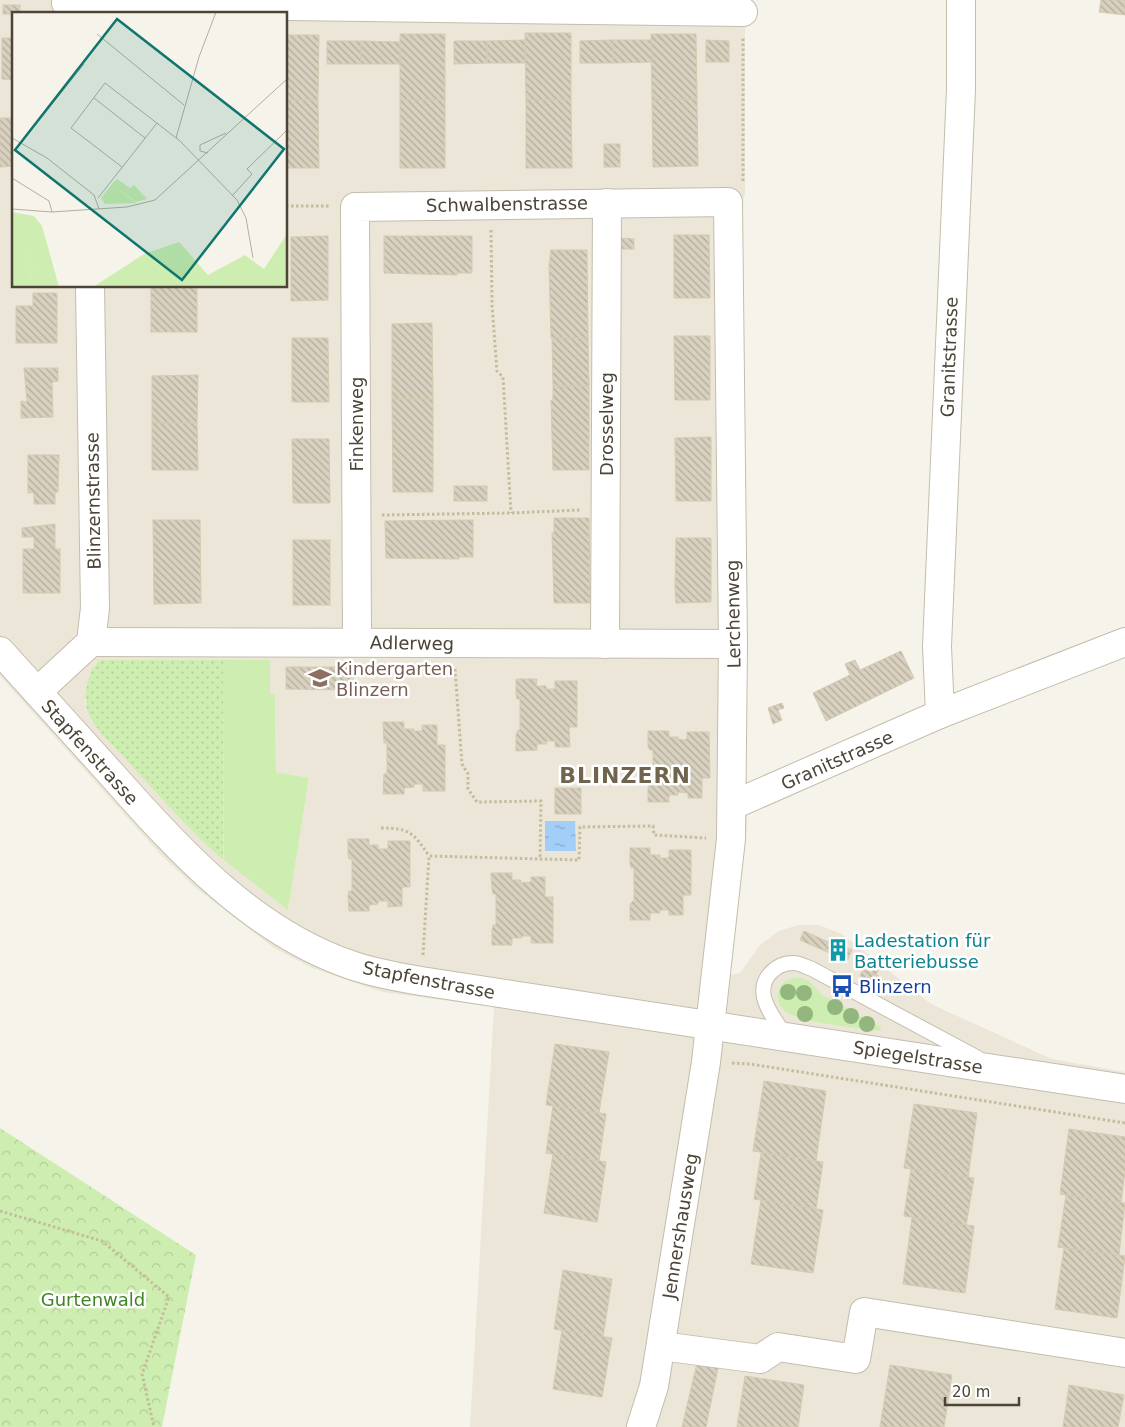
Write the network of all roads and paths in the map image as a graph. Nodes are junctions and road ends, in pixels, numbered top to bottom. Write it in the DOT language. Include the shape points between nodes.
graph roads {
  1 [pos="961,0"];
  2 [pos="66,6"];
  3 [pos="743,12"];
  4 [pos="728,202"];
  5 [pos="607,203"];
  6 [pos="491,204"];
  7 [pos="288,206"];
  8 [pos="355,207"];
  9 [pos="90,288"];
  10 [pos="606,509"];
  11 [pos="511,514"];
  12 [pos="357,515"];
  13 [pos="91,642"];
  14 [pos="357,642"];
  15 [pos="1125,642"];
  16 [pos="453,643"];
  17 [pos="605,644"];
  18 [pos="734,644"];
  19 [pos="0,651"];
  20 [pos="37,692"];
  21 [pos="940,714"];
  22 [pos="733,805"];
  23 [pos="381,828"];
  24 [pos="731,839"];
  25 [pos="429,856"];
  26 [pos="540,859"];
  27 [pos="421,981"];
  28 [pos="711,1024"];
  29 [pos="786,1036"];
  30 [pos="706,1062"];
  31 [pos="1001,1070"];
  32 [pos="1125,1089"];
  33 [pos="1125,1123"];
  34 [pos="0,1211"];
  35 [pos="661,1346"];
  36 [pos="1125,1353"];
  37 [pos="154,1427"];
  38 [pos="641,1427"];
  1 -- 21 [label="street, Granitstrasse" via="961,89 938,646"];
  2 -- 3 [label="street"];
  3 -- 4 [label="path" via="742,189 739,197"];
  4 -- 5 [label="street, Schwalbenstrasse"];
  4 -- 18 [label="street, Lerchenweg"];
  5 -- 6 [label="street, Schwalbenstrasse"];
  5 -- 10 [label="street, Drosselweg"];
  6 -- 8 [label="street, Schwalbenstrasse"];
  6 -- 11 [label="path" via="492,305 498,371 504,377"];
  7 -- 8 [label="path"];
  8 -- 12 [label="street, Finkenweg"];
  9 -- 13 [label="street, Blinzernstrasse" via="94,598"];
  10 -- 11 [label="path"];
  10 -- 17 [label="street, Drosselweg"];
  11 -- 12 [label="path"];
  12 -- 14 [label="street, Finkenweg"];
  13 -- 14 [label="street, Adlerweg"];
  13 -- 20 [label="street"];
  14 -- 16 [label="street, Adlerweg"];
  15 -- 21 [label="street, Granitstrasse"];
  16 -- 17 [label="street, Adlerweg"];
  16 -- 26 [label="path" via="462,764 468,774 468,789 478,802 540,801"];
  17 -- 18 [label="street, Adlerweg"];
  18 -- 22 [label="street, Lerchenweg"];
  19 -- 20 [label="street, Stapfenstrasse"];
  20 -- 27 [label="street, Stapfenstrasse" via="165,835 244,905 295,938 350,964"];
  21 -- 22 [label="street, Granitstrasse"];
  22 -- 24 [label="street, Lerchenweg"];
  23 -- 25 [label="path" via="402,828 418,839"];
  24 -- 26 [label="path" via="654,835 653,826 580,827 579,860"];
  24 -- 28 [label="street, Lerchenweg"];
  25 -- 26 [label="path"];
  25 -- 27 [label="path"];
  27 -- 28 [label="street, Stapfenstrasse"];
  28 -- 29 [label="street, Spiegelstrasse"];
  28 -- 30 [label="street, Jennershausweg"];
  29 -- 31 [label="street, Spiegelstrasse"];
  29 -- 31 [label="lane" via="766,1003 764,988 769,974 775,969 782,964 794,963 812,969"];
  30 -- 33 [label="path" via="750,1064"];
  30 -- 35 [label="street, Jennershausweg"];
  31 -- 32 [label="street, Spiegelstrasse"];
  34 -- 37 [label="path" via="102,1241 169,1297 142,1374"];
  35 -- 36 [label="street" via="760,1359 778,1347 856,1359 864,1312"];
  35 -- 38 [label="street, Jennershausweg" via="654,1386"];
}
